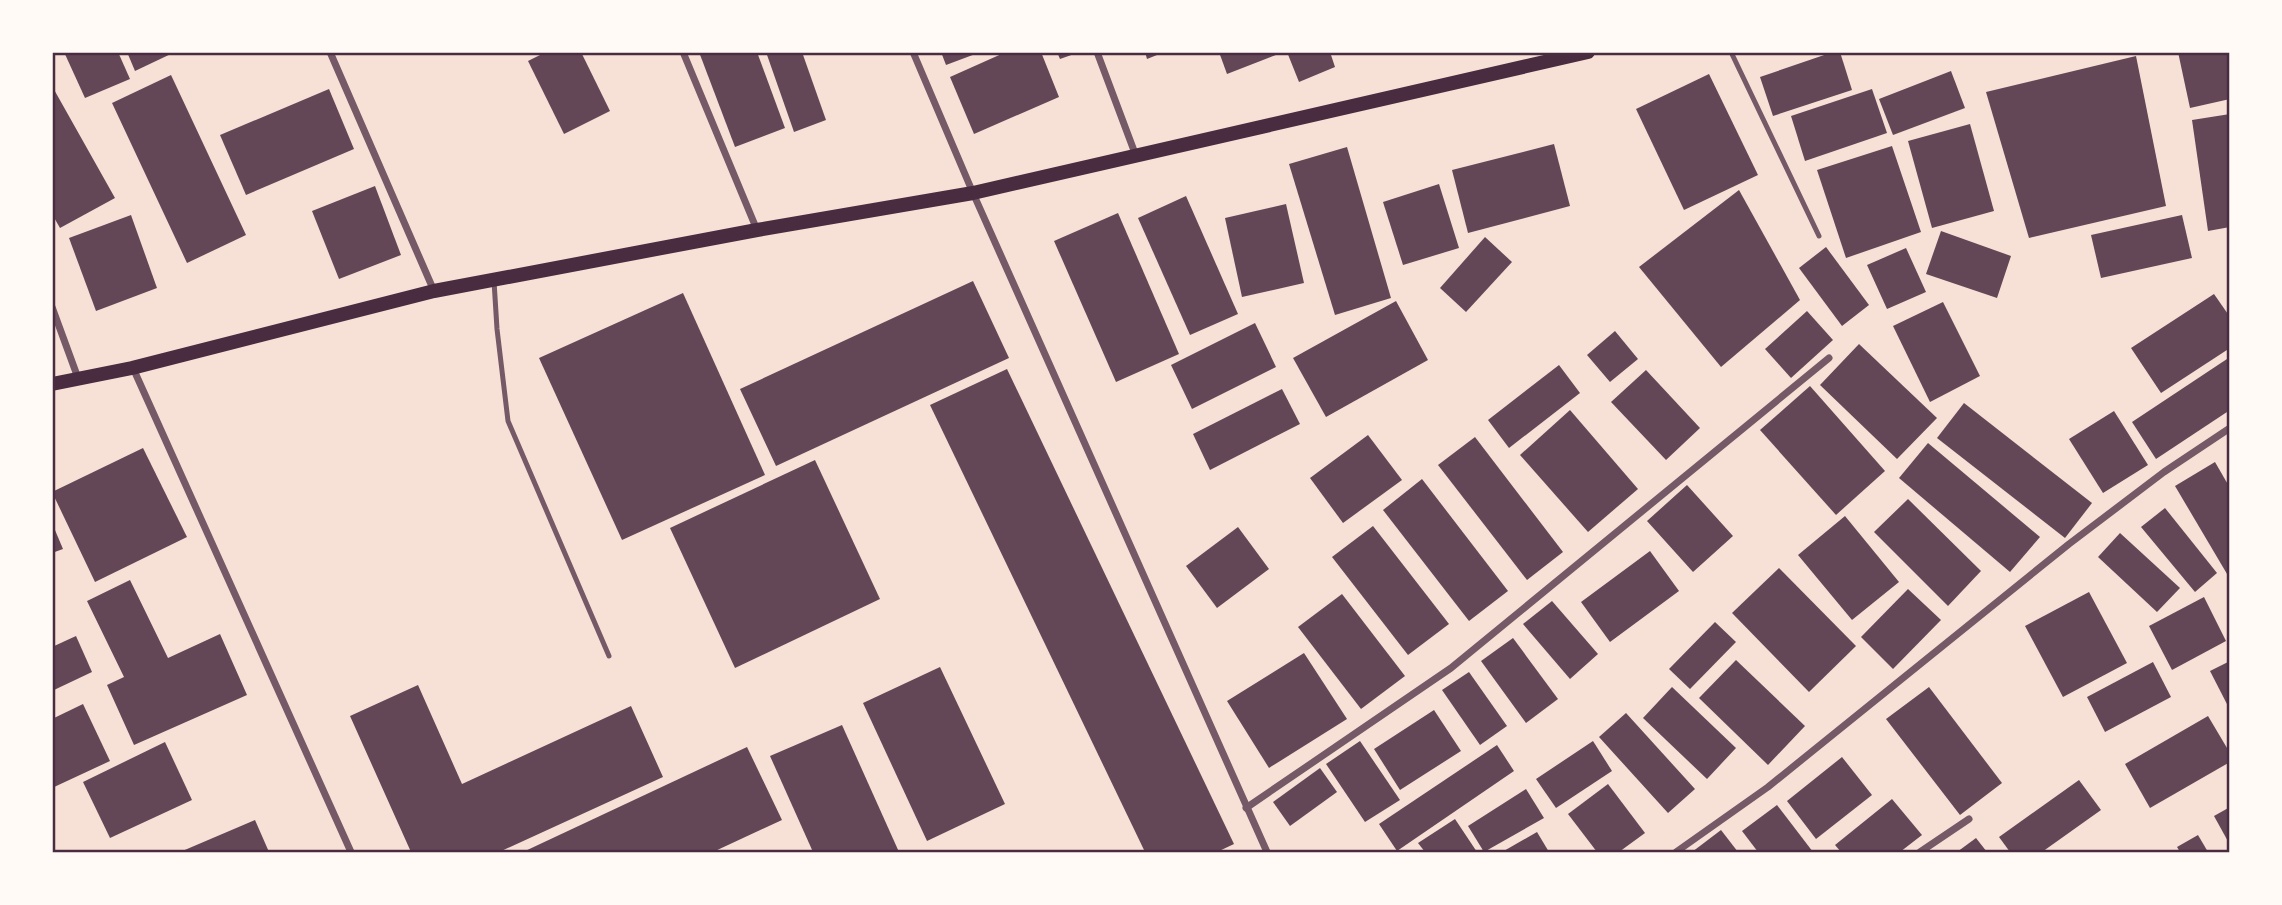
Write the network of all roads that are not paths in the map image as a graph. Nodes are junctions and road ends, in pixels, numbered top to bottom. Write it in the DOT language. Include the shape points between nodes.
graph roads {
  1 [pos="330,52"];
  2 [pos="683,52"];
  3 [pos="913,52"];
  4 [pos="1097,52"];
  5 [pos="1588,52"];
  6 [pos="1731,52"];
  7 [pos="1136,156"];
  8 [pos="973,193"];
  9 [pos="757,230"];
  10 [pos="1819,236"];
  11 [pos="494,280"];
  12 [pos="434,291"];
  13 [pos="52,307"];
  14 [pos="1829,358"];
  15 [pos="132,368"];
  16 [pos="78,378"];
  17 [pos="52,384"];
  18 [pos="2230,428"];
  19 [pos="609,656"];
  20 [pos="1246,807"];
  21 [pos="1969,819"];
  22 [pos="351,852"];
  23 [pos="1267,852"];
  24 [pos="1676,852"];
  25 [pos="1920,852"];
  1 -- 12 [label="street"];
  2 -- 9 [label="street"];
  3 -- 8 [label="street"];
  4 -- 7 [label="street"];
  5 -- 7 [label="main road"];
  6 -- 10 [label="lane"];
  7 -- 8 [label="main road"];
  8 -- 9 [label="main road"];
  8 -- 20 [label="street"];
  9 -- 11 [label="main road"];
  11 -- 12 [label="main road"];
  11 -- 19 [label="lane" via="508,421"];
  12 -- 15 [label="main road"];
  13 -- 16 [label="street"];
  14 -- 20 [label="street" via="1451,668"];
  15 -- 16 [label="main road"];
  15 -- 22 [label="street"];
  16 -- 17 [label="main road"];
  18 -- 24 [label="street" via="2068,544 1768,787"];
  20 -- 23 [label="street"];
  21 -- 25 [label="street"];
}
